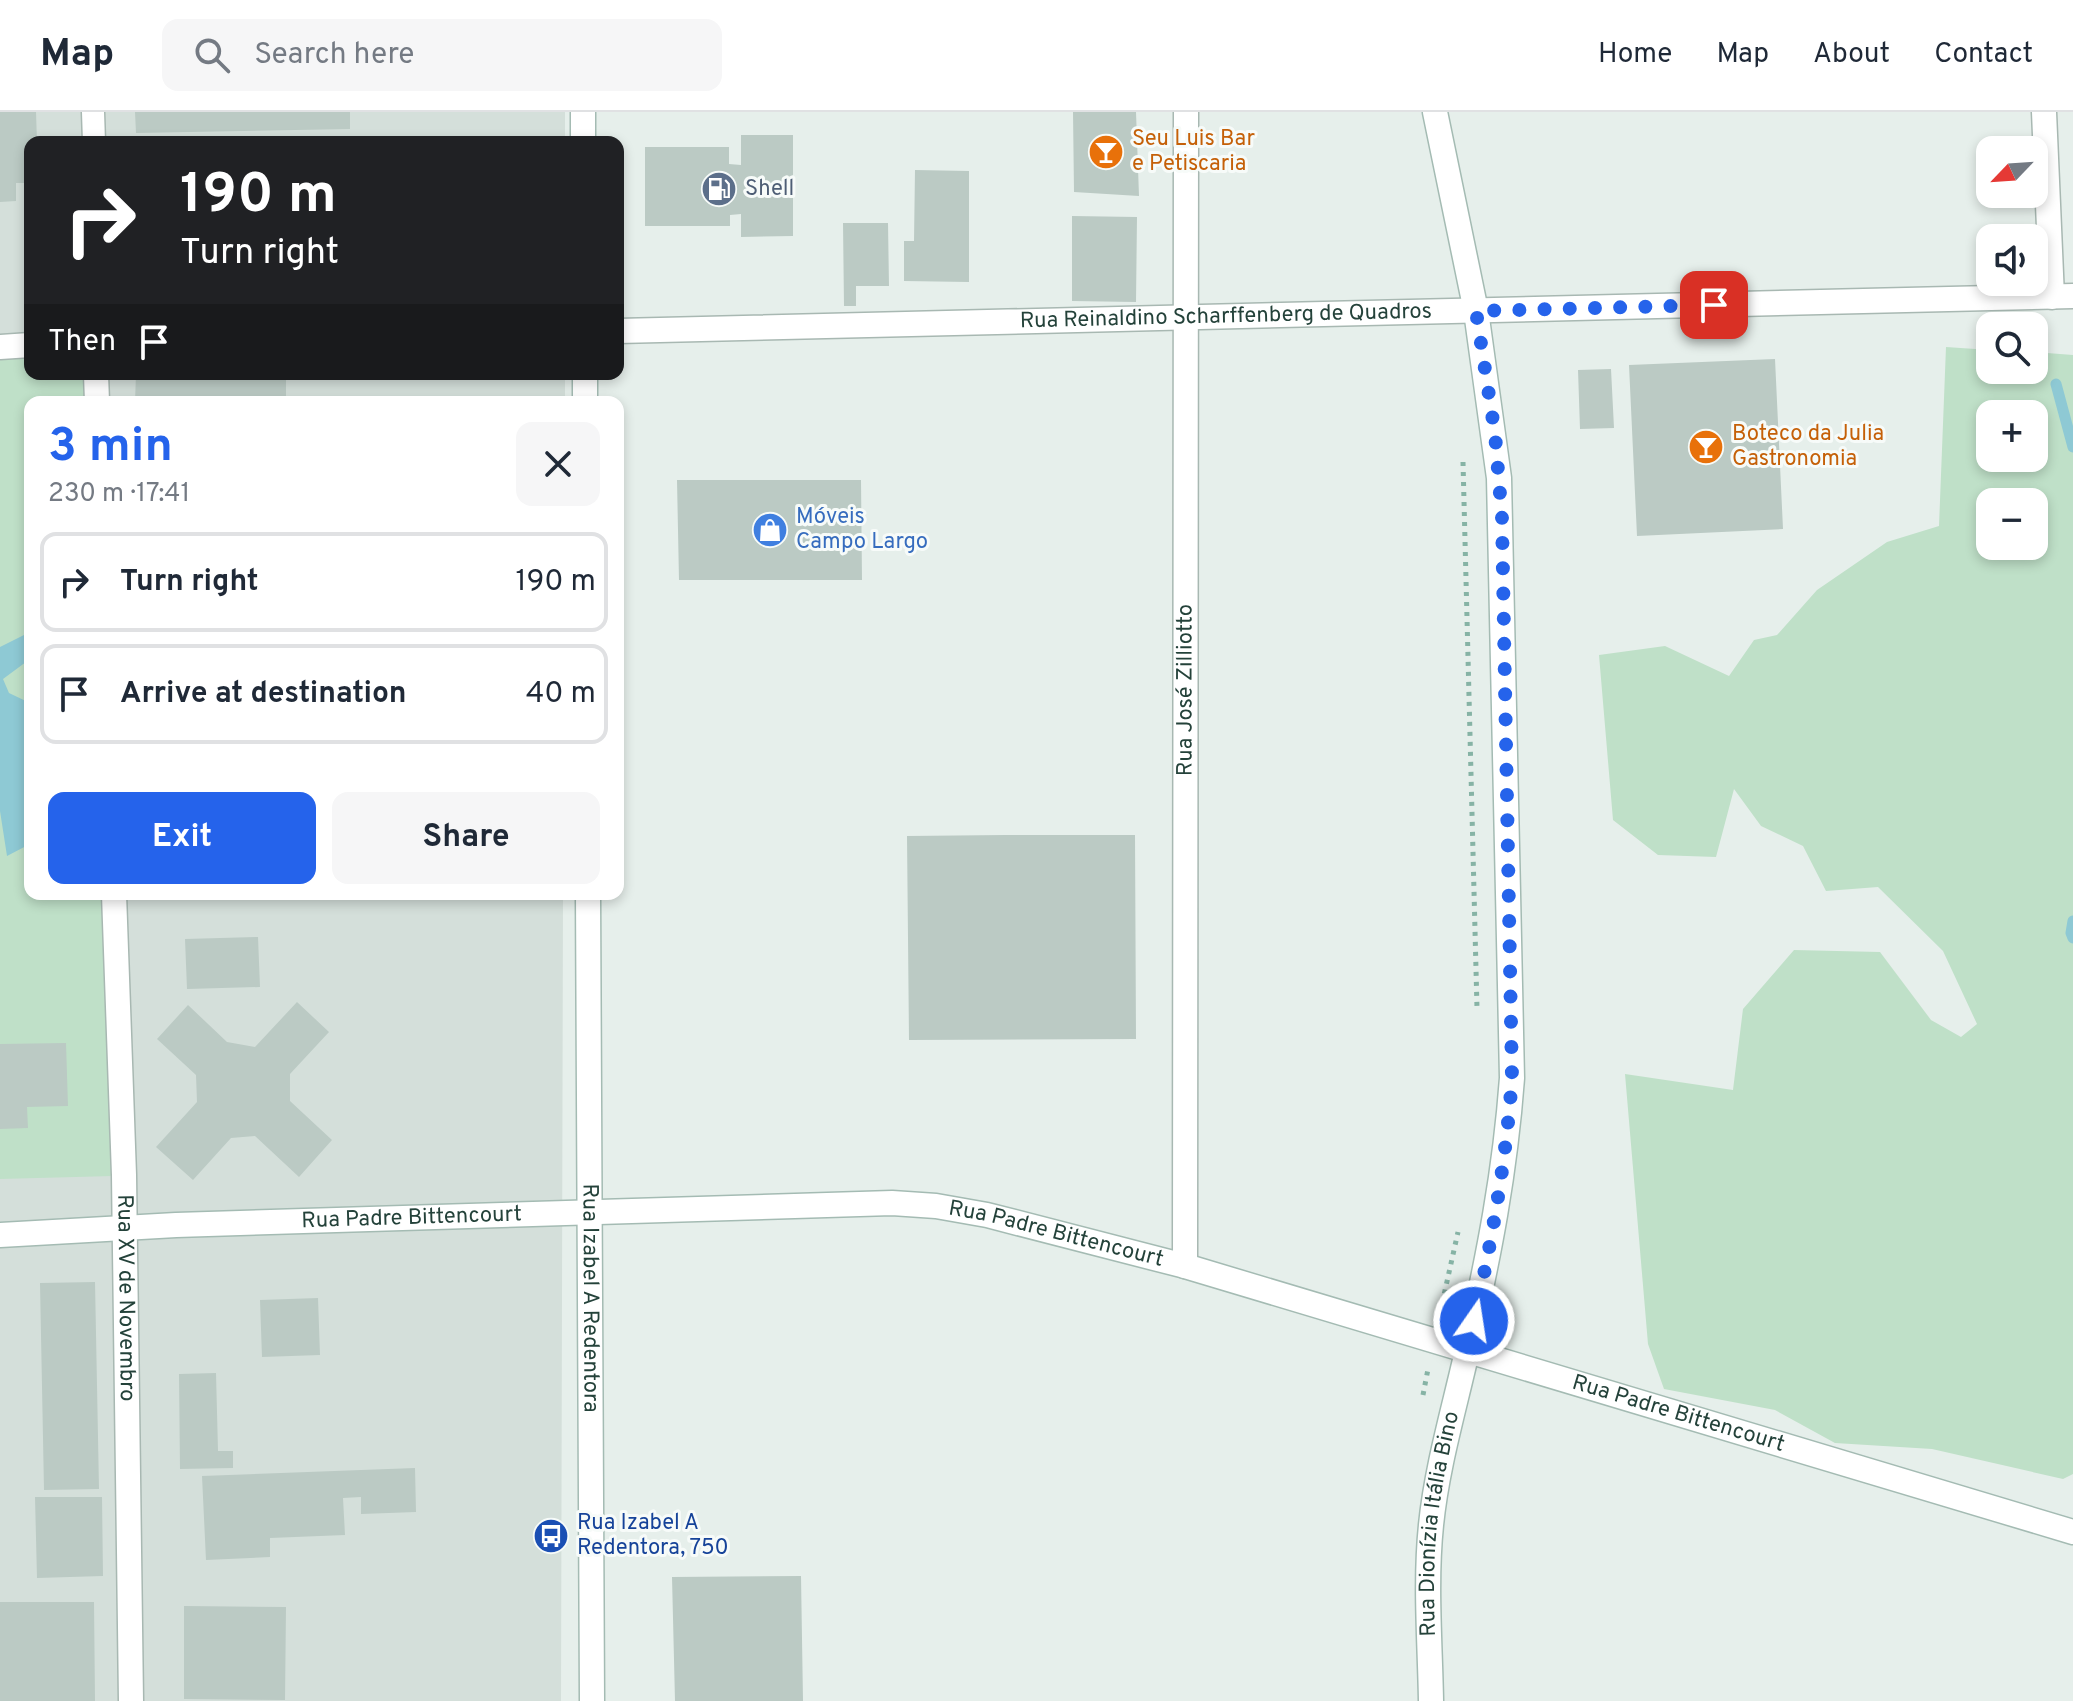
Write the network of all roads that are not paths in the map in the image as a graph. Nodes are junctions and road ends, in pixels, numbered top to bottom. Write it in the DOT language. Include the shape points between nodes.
graph roads {
  1 [pos="93,112"];
  2 [pos="583,112"];
  3 [pos="1186,112"];
  4 [pos="1435,112"];
  5 [pos="2044,112"];
  6 [pos="94,136"];
  7 [pos="583,136"];
  8 [pos="2063,297"];
  9 [pos="1476,311"];
  10 [pos="1186,318"];
  11 [pos="624,331"];
  12 [pos="24,345"];
  13 [pos="0,347"];
  14 [pos="114,900"];
  15 [pos="588,900"];
  16 [pos="589,1212"];
  17 [pos="125,1229"];
  18 [pos="0,1235"];
  19 [pos="1185,1266"];
  20 [pos="1467,1350"];
  21 [pos="2073,1532"];
  22 [pos="131,1701"];
  23 [pos="592,1701"];
  24 [pos="1431,1701"];
  1 -- 6 [label="street"];
  2 -- 7 [label="main road"];
  3 -- 10 [label="main road, Rua José Zilliotto"];
  4 -- 9 [label="main road, Rua Dionízia Itália Bino"];
  5 -- 8 [label="main road"];
  8 -- 9 [label="main road, Rua Reinaldino Scharffenberg de Quadros"];
  9 -- 10 [label="main road, Rua Reinaldino Scharffenberg de Quadros"];
  9 -- 20 [label="main road, Rua Dionízia Itália Bino" via="1502,518 1512,1078 1496,1219"];
  10 -- 11 [label="main road, Rua Reinaldino Scharffenberg de Quadros"];
  10 -- 19 [label="main road, Rua José Zilliotto"];
  12 -- 13 [label="main road"];
  14 -- 17 [label="main road, Rua XV de Novembro"];
  15 -- 16 [label="main road, Rua Izabel A Redentora"];
  16 -- 17 [label="main road, Rua Padre Bittencourt"];
  16 -- 19 [label="main road, Rua Padre Bittencourt" via="936,1206"];
  16 -- 23 [label="main road, Rua Izabel A Redentora"];
  17 -- 18 [label="main road, Rua Padre Bittencourt"];
  17 -- 22 [label="main road, Rua XV de Novembro"];
  19 -- 20 [label="main road, Rua Padre Bittencourt"];
  20 -- 21 [label="main road, Rua Padre Bittencourt"];
  20 -- 24 [label="main road, Rua Dionízia Itália Bino" via="1431,1525"];
}
